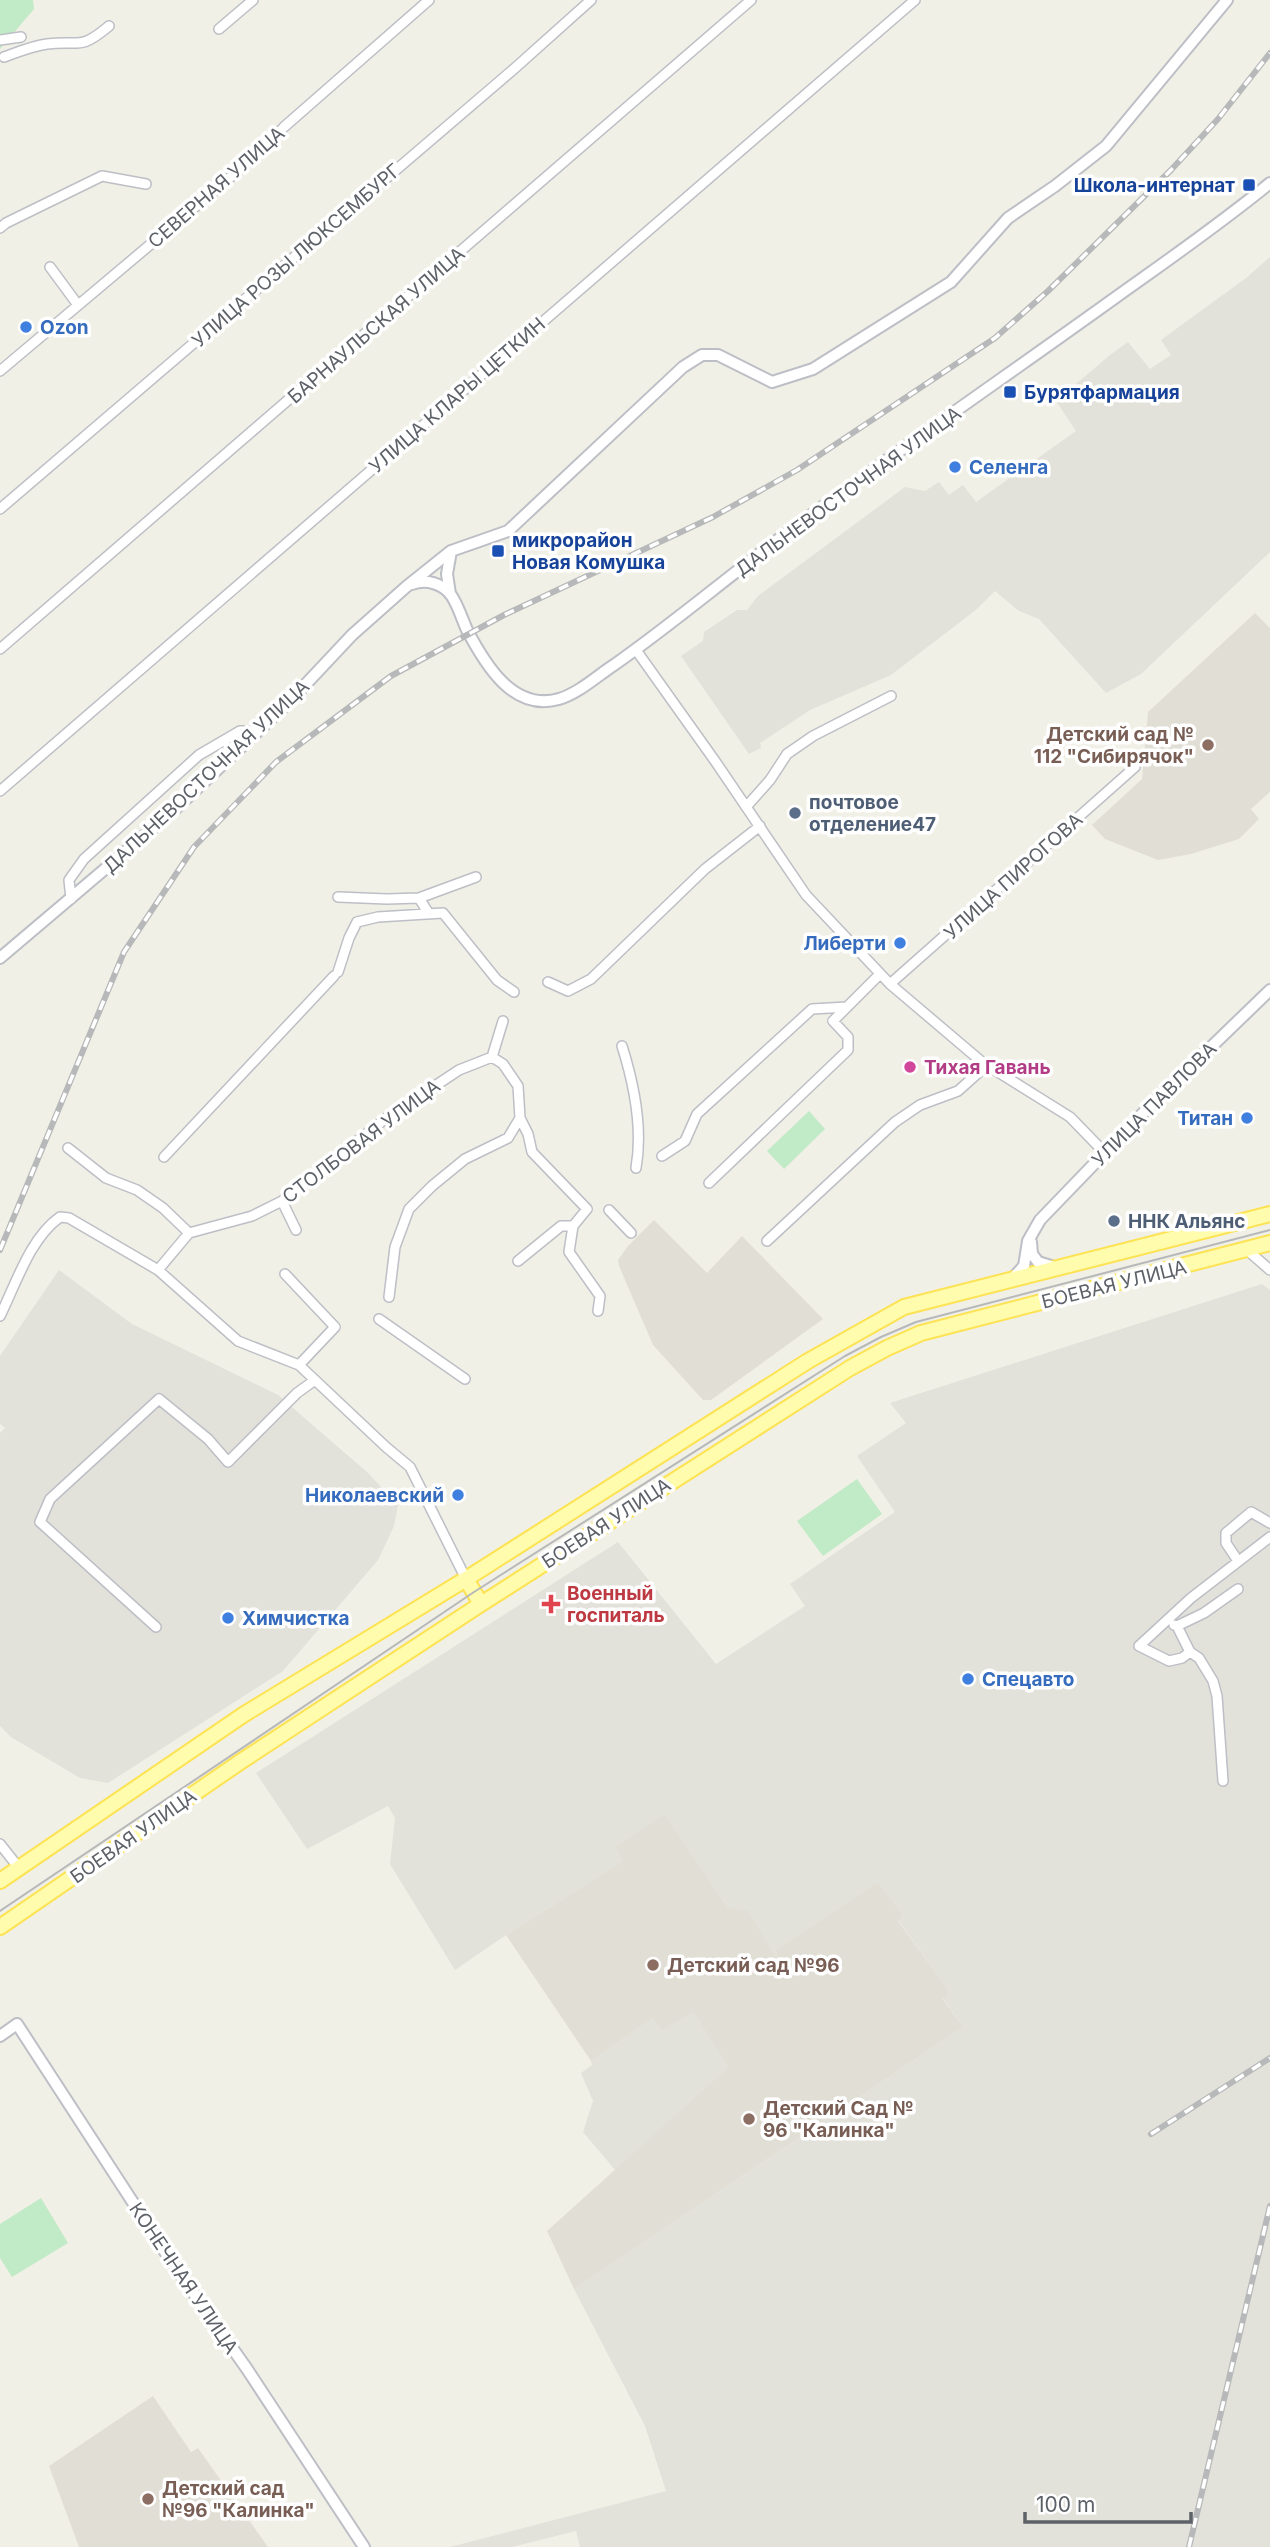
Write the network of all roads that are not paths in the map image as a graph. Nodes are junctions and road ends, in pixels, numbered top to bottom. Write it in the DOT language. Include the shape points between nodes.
graph roads {
  1 [pos="253,0"];
  2 [pos="429,0"];
  3 [pos="591,0"];
  4 [pos="751,0"];
  5 [pos="915,0"];
  6 [pos="1227,0"];
  7 [pos="109,26"];
  8 [pos="219,29"];
  9 [pos="21,37"];
  10 [pos="0,40"];
  11 [pos="4,57"];
  12 [pos="1270,183"];
  13 [pos="146,184"];
  14 [pos="0,228"];
  15 [pos="50,267"];
  16 [pos="78,305"];
  17 [pos="0,371"];
  18 [pos="0,509"];
  19 [pos="451,551"];
  20 [pos="406,587"];
  21 [pos="450,594"];
  22 [pos="0,649"];
  23 [pos="636,650"];
  24 [pos="891,696"];
  25 [pos="258,731"];
  26 [pos="1135,767"];
  27 [pos="0,791"];
  28 [pos="746,807"];
  29 [pos="760,827"];
  30 [pos="475,877"];
  31 [pos="338,897"];
  32 [pos="419,898"];
  33 [pos="71,899"];
  34 [pos="429,914"];
  35 [pos="0,958"];
  36 [pos="880,974"];
  37 [pos="548,982"];
  38 [pos="890,984"];
  39 [pos="1270,990"];
  40 [pos="514,992"];
  41 [pos="847,1007"];
  42 [pos="503,1021"];
  43 [pos="622,1046"];
  44 [pos="492,1057"];
  45 [pos="987,1065"];
  46 [pos="520,1118"];
  47 [pos="68,1147"];
  48 [pos="1105,1153"];
  49 [pos="662,1156"];
  50 [pos="164,1157"];
  51 [pos="636,1168"];
  52 [pos="709,1183"];
  53 [pos="282,1202"];
  54 [pos="609,1210"];
  55 [pos="1270,1214"];
  56 [pos="1040,1220"];
  57 [pos="573,1226"];
  58 [pos="296,1230"];
  59 [pos="189,1233"];
  60 [pos="631,1233"];
  61 [pos="767,1241"];
  62 [pos="1270,1243"];
  63 [pos="1246,1249"];
  64 [pos="518,1261"];
  65 [pos="1055,1267"];
  66 [pos="158,1270"];
  67 [pos="1270,1270"];
  68 [pos="285,1274"];
  69 [pos="1013,1278"];
  70 [pos="390,1297"];
  71 [pos="598,1311"];
  72 [pos="0,1316"];
  73 [pos="379,1320"];
  74 [pos="299,1365"];
  75 [pos="465,1379"];
  76 [pos="315,1380"];
  77 [pos="1270,1523"];
  78 [pos="1270,1537"];
  79 [pos="1238,1561"];
  80 [pos="466,1578"];
  81 [pos="1238,1589"];
  82 [pos="481,1604"];
  83 [pos="1161,1624"];
  84 [pos="1177,1626"];
  85 [pos="156,1628"];
  86 [pos="1190,1652"];
  87 [pos="1223,1782"];
  88 [pos="0,1844"];
  89 [pos="19,1868"];
  90 [pos="0,1881"];
  91 [pos="0,1927"];
  92 [pos="0,2036"];
  93 [pos="365,2547"];
  1 -- 8 [label="street"];
  2 -- 16 [label="street, СЕВЕРНАЯ УЛИЦА" via="265,148"];
  3 -- 18 [label="street, УЛИЦА РОЗЫ ЛЮКСЕМБУРГ"];
  4 -- 22 [label="street, БАРНАУЛЬСКАЯ УЛИЦА"];
  5 -- 27 [label="street, УЛИЦА КЛАРЫ ЦЕТКИН"];
  6 -- 19 [label="street, ДАЛЬНЕВОСТОЧНАЯ УЛИЦА" via="1106,146 1008,218 951,282 813,369 772,382 718,355 702,355 683,367 508,531"];
  7 -- 11 [label="street" via="92,40 76,45 49,44"];
  9 -- 10 [label="street"];
  12 -- 23 [label="street, ДАЛЬНЕВОСТОЧНАЯ УЛИЦА" via="1177,255 772,544"];
  13 -- 14 [label="street" via="102,176"];
  15 -- 16 [label="street"];
  16 -- 17 [label="street, СЕВЕРНАЯ УЛИЦА"];
  19 -- 20 [label="street, ДАЛЬНЕВОСТОЧНАЯ УЛИЦА"];
  19 -- 21 [label="street, ДАЛЬНЕВОСТОЧНАЯ УЛИЦА"];
  20 -- 21 [label="street" via="435,583"];
  20 -- 25 [label="street, ДАЛЬНЕВОСТОЧНАЯ УЛИЦА"];
  21 -- 23 [label="street, ДАЛЬНЕВОСТОЧНАЯ УЛИЦА" via="497,677 528,699 560,699"];
  23 -- 28 [label="street"];
  24 -- 28 [label="street" via="787,754"];
  25 -- 33 [label="street, ДАЛЬНЕВОСТОЧНАЯ УЛИЦА"];
  25 -- 33 [label="street" via="240,731 199,755 84,859 69,880"];
  26 -- 38 [label="street, УЛИЦА ПИРОГОВА"];
  28 -- 29 [label="street"];
  29 -- 36 [label="street" via="806,895"];
  29 -- 37 [label="street" via="705,869 591,979 568,991"];
  30 -- 32 [label="street"];
  31 -- 32 [label="street"];
  32 -- 34 [label="street"];
  33 -- 35 [label="street, ДАЛЬНЕВОСТОЧНАЯ УЛИЦА"];
  34 -- 40 [label="street" via="443,913 497,980"];
  34 -- 50 [label="street" via="357,922 336,974"];
  36 -- 38 [label="street"];
  36 -- 41 [label="street"];
  38 -- 45 [label="street"];
  39 -- 48 [label="street, УЛИЦА ПАВЛОВА"];
  41 -- 49 [label="street" via="812,1009 697,1114 685,1140"];
  41 -- 52 [label="street" via="833,1021 848,1037 848,1050"];
  42 -- 44 [label="street"];
  43 -- 51 [label="street" via="636,1108"];
  44 -- 46 [label="street" via="503,1064 518,1086"];
  44 -- 53 [label="street, СТОЛБОВАЯ УЛИЦА" via="459,1070 385,1119"];
  45 -- 48 [label="street" via="1070,1117"];
  45 -- 61 [label="street" via="958,1091 920,1105 895,1122"];
  46 -- 57 [label="street" via="532,1152 587,1209"];
  46 -- 70 [label="street" via="508,1138 465,1159 409,1209 395,1247"];
  47 -- 59 [label="street" via="106,1178 137,1190 163,1208"];
  48 -- 56 [label="street, УЛИЦА ПАВЛОВА"];
  53 -- 58 [label="street"];
  53 -- 59 [label="street, СТОЛБОВАЯ УЛИЦА"];
  54 -- 60 [label="street"];
  55 -- 65 [label="main road, БОЕВАЯ УЛИЦА"];
  56 -- 65 [label="street" via="1032,1254 1038,1262"];
  56 -- 69 [label="street, УЛИЦА ПАВЛОВА" via="1028,1241 1024,1266"];
  57 -- 64 [label="street" via="561,1226"];
  57 -- 71 [label="street" via="569,1252 600,1296"];
  59 -- 66 [label="street"];
  62 -- 63 [label="main road, БОЕВАЯ УЛИЦА"];
  63 -- 67 [label="street"];
  63 -- 82 [label="main road, БОЕВАЯ УЛИЦА" via="921,1333 887,1348"];
  65 -- 69 [label="main road, БОЕВАЯ УЛИЦА"];
  66 -- 72 [label="street" via="60,1217 34,1246"];
  66 -- 74 [label="street" via="238,1341"];
  68 -- 74 [label="street" via="335,1327"];
  69 -- 80 [label="main road, БОЕВАЯ УЛИЦА" via="904,1307 856,1332"];
  73 -- 75 [label="street"];
  74 -- 76 [label="street"];
  76 -- 80 [label="street" via="410,1467"];
  76 -- 85 [label="street" via="228,1462 159,1399 50,1499 40,1522"];
  77 -- 79 [label="street" via="1251,1512 1226,1533 1226,1543"];
  78 -- 79 [label="street"];
  79 -- 83 [label="street"];
  80 -- 82 [label="main road"];
  80 -- 89 [label="main road, БОЕВАЯ УЛИЦА" via="243,1715"];
  81 -- 84 [label="street"];
  82 -- 91 [label="main road, БОЕВАЯ УЛИЦА"];
  83 -- 84 [label="street"];
  83 -- 86 [label="street" via="1139,1646 1169,1661"];
  84 -- 86 [label="street"];
  86 -- 87 [label="street" via="1206,1669 1217,1696"];
  88 -- 89 [label="street"];
  89 -- 90 [label="main road, БОЕВАЯ УЛИЦА"];
  92 -- 93 [label="street, КОНЕЧНАЯ УЛИЦА" via="17,2024"];
}
